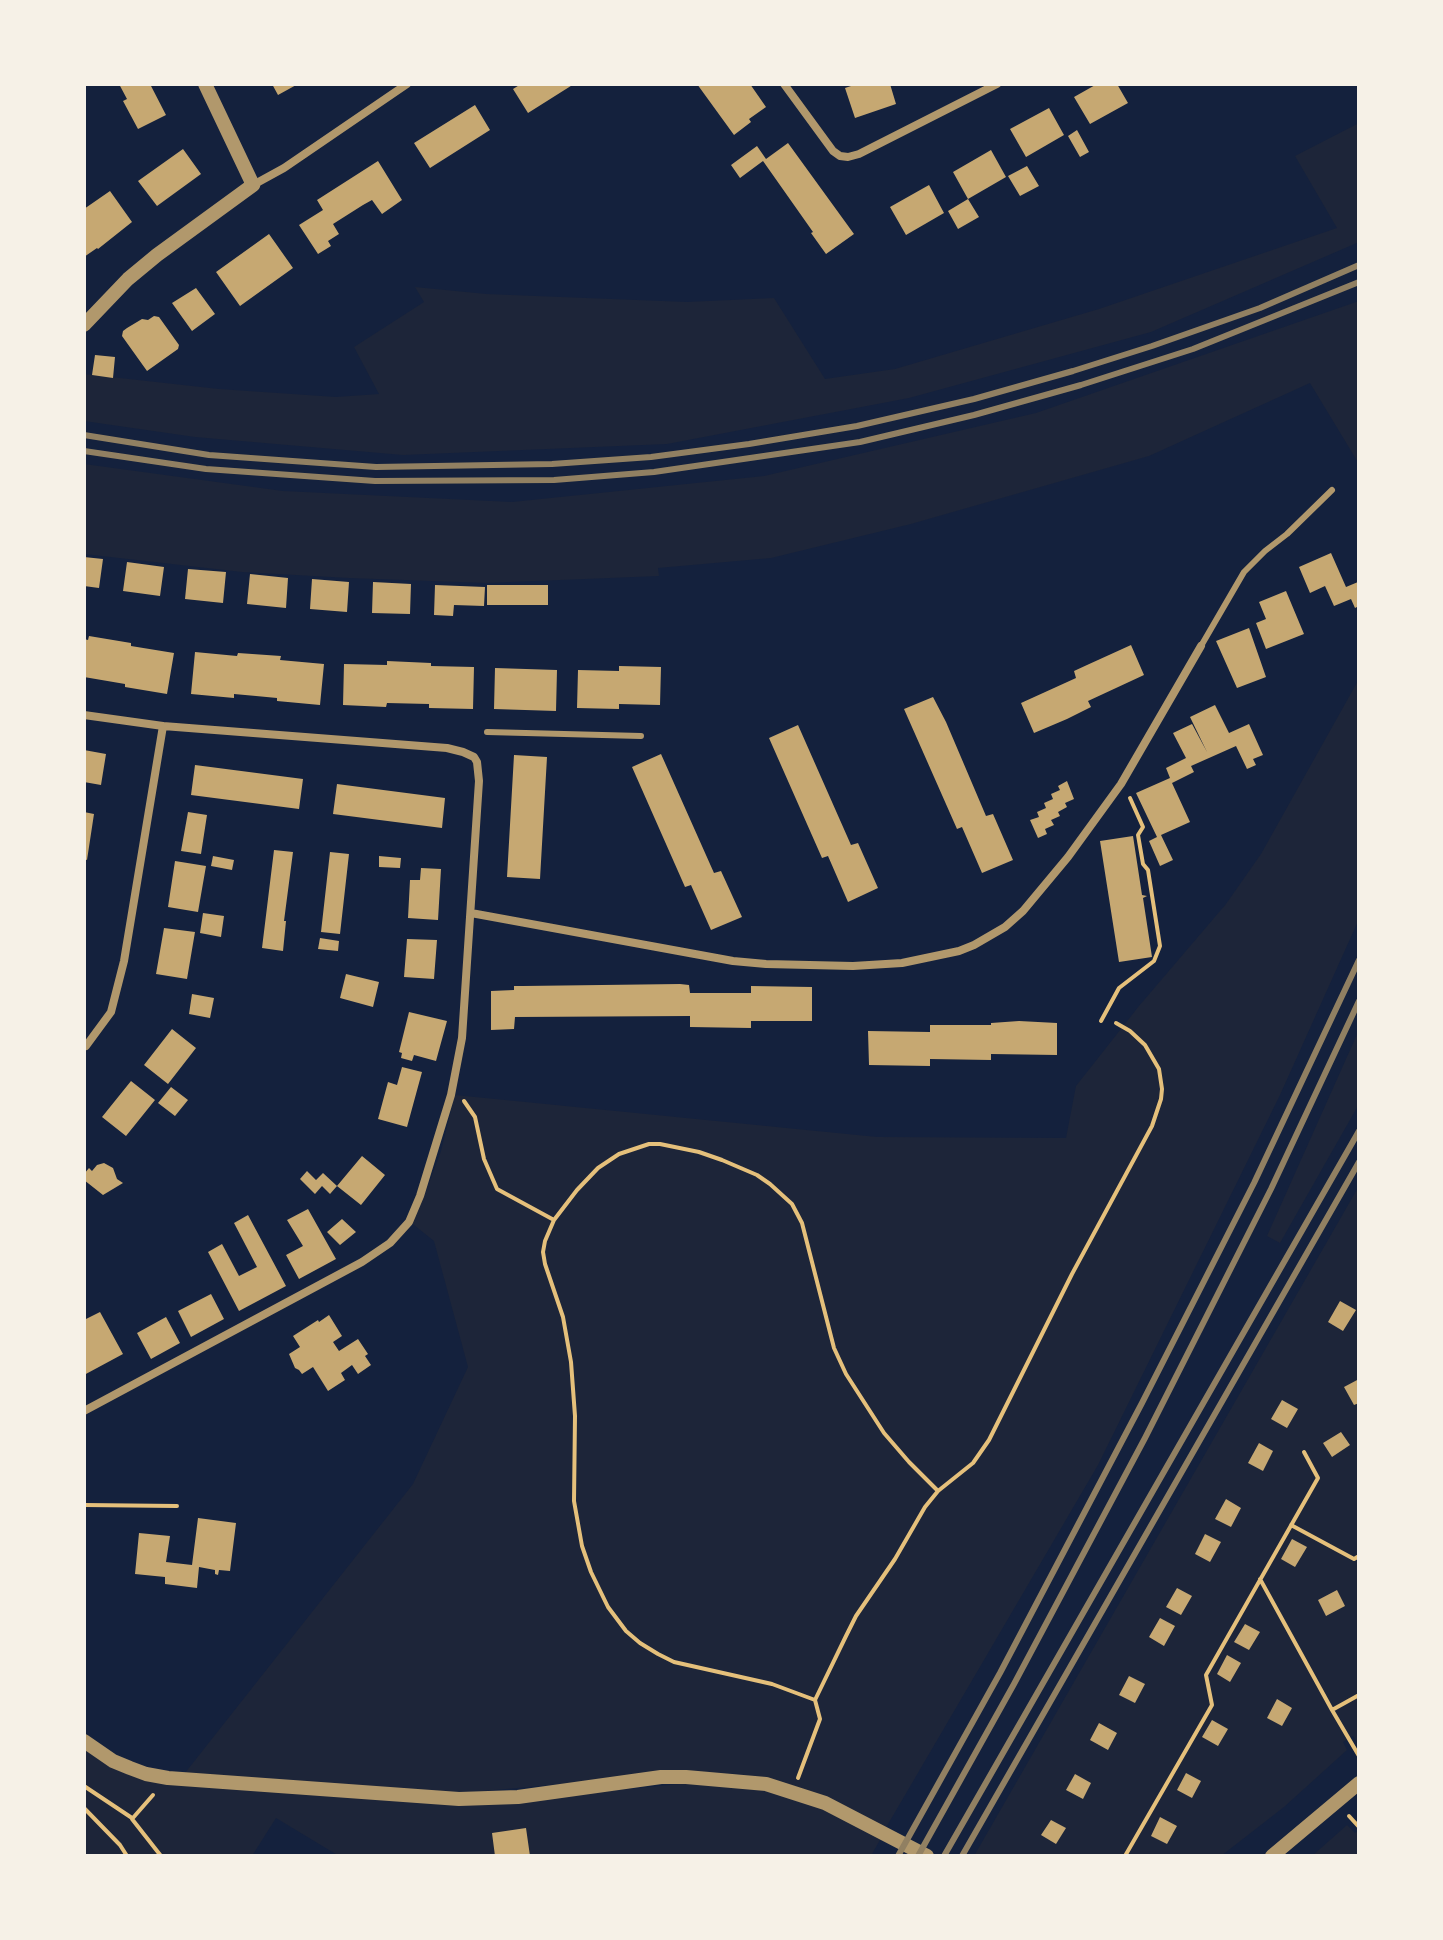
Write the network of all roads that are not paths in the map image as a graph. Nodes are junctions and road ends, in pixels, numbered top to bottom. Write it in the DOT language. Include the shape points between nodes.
graph roads {
  1 [pos="205,84"];
  2 [pos="407,84"];
  3 [pos="784,84"];
  4 [pos="997,84"];
  5 [pos="253,185"];
  6 [pos="84,325"];
  7 [pos="1332,490"];
  8 [pos="1201,646"];
  9 [pos="84,715"];
  10 [pos="163,726"];
  11 [pos="487,732"];
  12 [pos="641,736"];
  13 [pos="471,913"];
  14 [pos="86,1046"];
  15 [pos="84,1411"];
  16 [pos="84,1741"];
  17 [pos="1359,1783"];
  18 [pos="927,1856"];
  19 [pos="1272,1856"];
  1 -- 5 [label="street"];
  2 -- 5 [label="street"];
  3 -- 4 [label="street" via="833,151 848,157"];
  5 -- 6 [label="street" via="128,279"];
  7 -- 8 [label="lane" via="1244,572"];
  8 -- 13 [label="street" via="1121,784 1068,857 1013,920 974,945 922,960 810,966 733,961"];
  9 -- 10 [label="street"];
  10 -- 13 [label="street" via="447,748 474,757 479,781"];
  10 -- 14 [label="street" via="124,961 111,1012"];
  11 -- 12 [label="lane"];
  13 -- 15 [label="street" via="462,1038 451,1095 409,1222 362,1262"];
  16 -- 18 [label="street" via="113,1761 168,1778 459,1799 518,1797 661,1777 738,1780 825,1803"];
  17 -- 19 [label="street"];
}
